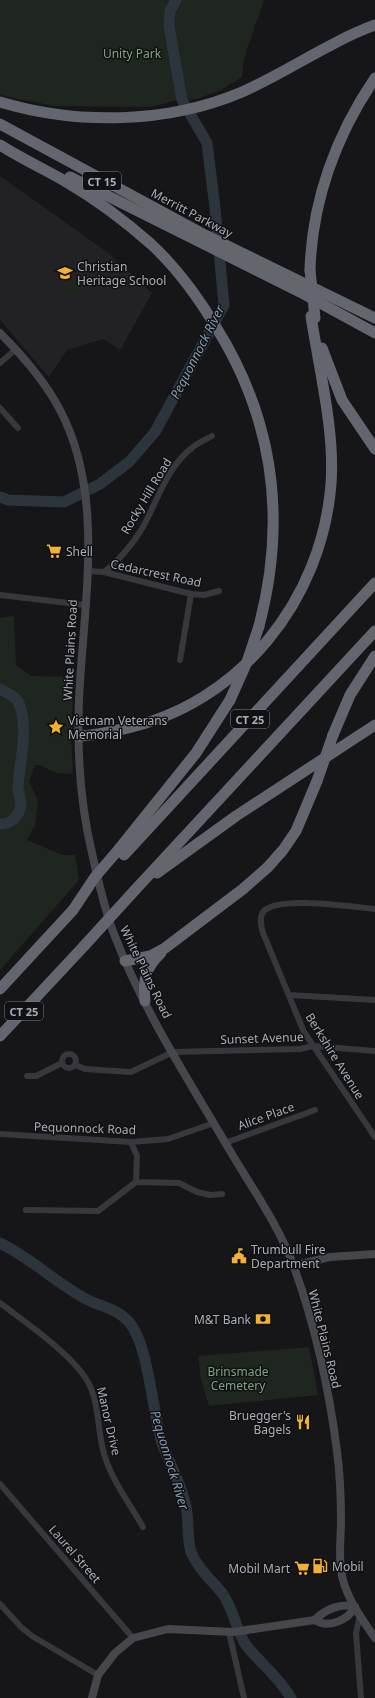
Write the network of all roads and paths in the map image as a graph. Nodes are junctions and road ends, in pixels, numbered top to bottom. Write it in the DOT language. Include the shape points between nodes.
graph roads {
  1 [pos="375,25"];
  2 [pos="375,78"];
  3 [pos="0,102"];
  4 [pos="0,124"];
  5 [pos="0,140"];
  6 [pos="0,145"];
  7 [pos="205,240"];
  8 [pos="227,251"];
  9 [pos="313,317"];
  10 [pos="375,318"];
  11 [pos="0,333"];
  12 [pos="375,333"];
  13 [pos="16,349"];
  14 [pos="0,363"];
  15 [pos="0,408"];
  16 [pos="18,428"];
  17 [pos="212,436"];
  18 [pos="375,449"];
  19 [pos="88,571"];
  20 [pos="104,572"];
  21 [pos="375,584"];
  22 [pos="219,591"];
  23 [pos="191,594"];
  24 [pos="0,595"];
  25 [pos="84,605"];
  26 [pos="375,631"];
  27 [pos="375,656"];
  28 [pos="180,660"];
  29 [pos="375,725"];
  30 [pos="78,736"];
  31 [pos="122,852"];
  32 [pos="136,889"];
  33 [pos="375,909"];
  34 [pos="171,944"];
  35 [pos="125,961"];
  36 [pos="0,989"];
  37 [pos="289,995"];
  38 [pos="375,1000"];
  39 [pos="145,1001"];
  40 [pos="0,1036"];
  41 [pos="313,1046"];
  42 [pos="375,1051"];
  43 [pos="173,1052"];
  44 [pos="62,1063"];
  45 [pos="75,1064"];
  46 [pos="27,1076"];
  47 [pos="315,1110"];
  48 [pos="214,1123"];
  49 [pos="0,1134"];
  50 [pos="375,1138"];
  51 [pos="131,1142"];
  52 [pos="225,1143"];
  53 [pos="136,1182"];
  54 [pos="222,1194"];
  55 [pos="26,1210"];
  56 [pos="375,1254"];
  57 [pos="293,1266"];
  58 [pos="0,1303"];
  59 [pos="0,1484"];
  60 [pos="143,1527"];
  61 [pos="0,1604"];
  62 [pos="355,1607"];
  63 [pos="360,1615"];
  64 [pos="315,1620"];
  65 [pos="231,1632"];
  66 [pos="133,1638"];
  67 [pos="375,1638"];
  68 [pos="98,1675"];
  69 [pos="92,1698"];
  70 [pos="244,1698"];
  71 [pos="361,1698"];
  1 -- 3 [label="highway" via="242,92 174,112 131,117 96,117 38,111"];
  2 -- 9 [label="highway, bridge" via="347,127 323,188 313,230 310,270"];
  4 -- 7 [label="highway, Merritt Parkway / CT 15"];
  5 -- 7 [label="highway, Merritt Parkway / CT 15"];
  6 -- 31 [label="highway, bridge" via="70,184 151,244 173,268 206,310 238,364 256,408 269,460 272,486 271,557 259,626 247,662 230,700 196,754"];
  7 -- 8 [label="highway, Merritt Parkway / CT 15"];
  8 -- 10 [label="highway, Merritt Parkway / CT 15"];
  8 -- 12 [label="highway, Merritt Parkway / CT 15"];
  9 -- 18 [label="highway" via="334,383 351,415"];
  9 -- 30 [label="highway" via="331,442 332,470 323,534 296,600 277,630 252,659 228,681 202,699 180,711 148,723 100,734"];
  11 -- 13 [label="main road, White Plains Road"];
  13 -- 14 [label="street"];
  13 -- 19 [label="main road, White Plains Road" via="34,370 60,410 74,447 87,508"];
  15 -- 16 [label="street"];
  17 -- 20 [label="street, Rocky Hill Road" via="192,447 182,457 141,528 112,566"];
  19 -- 20 [label="street, Cedarcrest Road"];
  19 -- 25 [label="main road, White Plains Road"];
  20 -- 23 [label="street, Cedarcrest Road"];
  21 -- 31 [label="highway, CT 25"];
  22 -- 23 [label="street, Cedarcrest Road" via="204,595"];
  23 -- 28 [label="street"];
  24 -- 25 [label="street"];
  25 -- 30 [label="main road, White Plains Road"];
  26 -- 32 [label="highway, CT 25"];
  27 -- 34 [label="highway, bridge" via="350,695 301,822 290,841 252,882"];
  29 -- 32 [label="highway" via="236,816"];
  30 -- 35 [label="main road, White Plains Road" via="83,811 103,903"];
  31 -- 36 [label="highway, CT 25, bridge"];
  32 -- 40 [label="highway, CT 25, bridge"];
  33 -- 37 [label="street, Berkshire Avenue" via="287,902 272,905 262,914 263,933"];
  34 -- 35 [label="highway" via="150,956"];
  34 -- 39 [label="highway" via="148,969 144,979"];
  35 -- 39 [label="main road, White Plains Road"];
  37 -- 38 [label="street"];
  37 -- 41 [label="street, Berkshire Avenue"];
  39 -- 43 [label="main road, White Plains Road"];
  41 -- 42 [label="street, Sunset Avenue"];
  41 -- 43 [label="street, Sunset Avenue" via="300,1050"];
  41 -- 50 [label="street, Berkshire Avenue"];
  43 -- 45 [label="street" via="132,1072 85,1069"];
  43 -- 48 [label="main road, White Plains Road"];
  44 -- 45 [label="street" via="68,1068"];
  44 -- 45 [label="street" via="62,1058 69,1054 74,1057"];
  44 -- 46 [label="street" via="36,1076"];
  47 -- 52 [label="street, Alice Place"];
  48 -- 51 [label="street, Pequonnock Road" via="168,1139"];
  48 -- 52 [label="main road, White Plains Road"];
  49 -- 51 [label="street, Pequonnock Road"];
  51 -- 53 [label="street" via="137,1156"];
  52 -- 57 [label="main road, White Plains Road" via="271,1219"];
  53 -- 54 [label="street" via="179,1183 197,1192"];
  53 -- 55 [label="street" via="98,1211"];
  56 -- 57 [label="main road" via="330,1257"];
  57 -- 62 [label="main road, White Plains Road" via="316,1340 332,1422 339,1473 341,1570"];
  58 -- 60 [label="street, Manor Drive" via="70,1360 88,1383 96,1406 105,1457"];
  59 -- 66 [label="street, Laurel Street"];
  61 -- 68 [label="street" via="32,1636"];
  62 -- 63 [label="main road, White Plains Road"];
  62 -- 64 [label="main road" via="341,1605"];
  62 -- 64 [label="main road" via="349,1616 342,1620 324,1624"];
  63 -- 67 [label="main road, White Plains Road"];
  63 -- 71 [label="street" via="356,1633"];
  64 -- 65 [label="main road"];
  65 -- 66 [label="main road" via="168,1629"];
  65 -- 70 [label="street"];
  66 -- 68 [label="main road" via="115,1653"];
  68 -- 69 [label="main road"];
}
